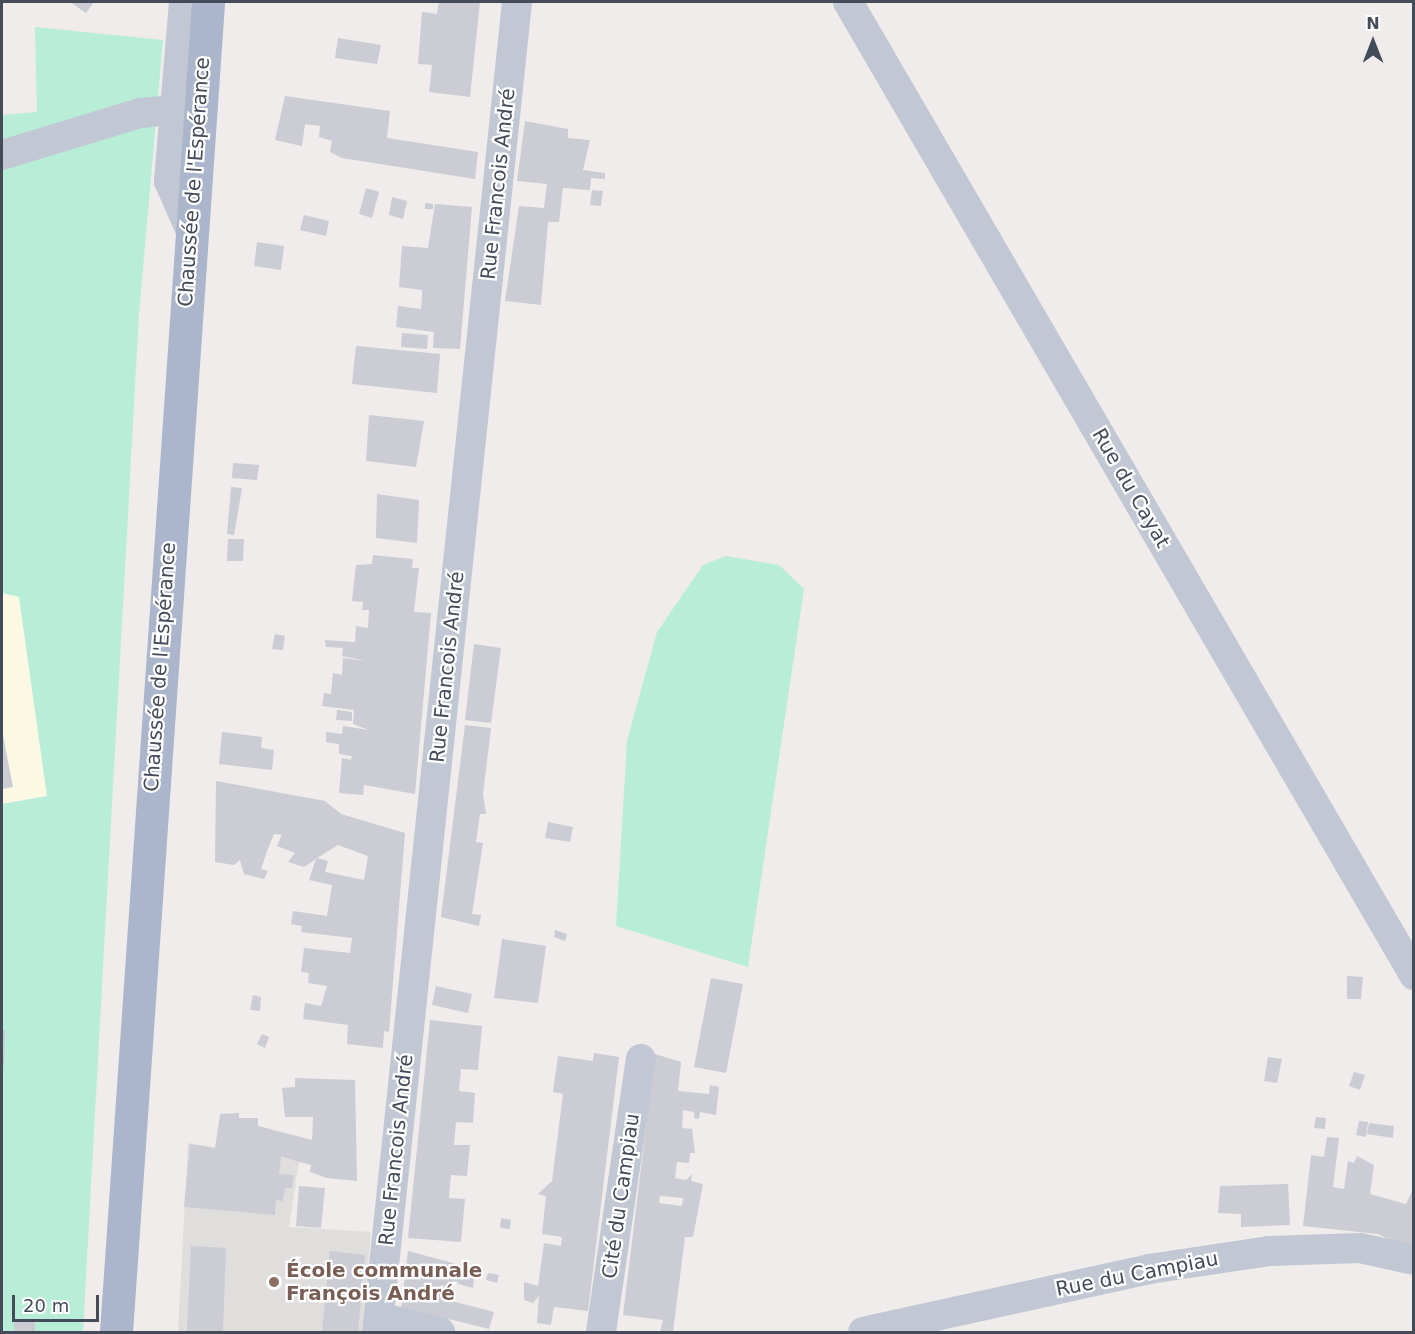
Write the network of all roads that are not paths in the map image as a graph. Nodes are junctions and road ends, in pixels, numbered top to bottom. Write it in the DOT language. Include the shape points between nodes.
graph roads {
  1 [pos="184,2"];
  2 [pos="208,2"];
  3 [pos="517,2"];
  4 [pos="848,2"];
  5 [pos="172,110"];
  6 [pos="2,155"];
  7 [pos="190,229"];
  8 [pos="1413,975"];
  9 [pos="641,1059"];
  10 [pos="1413,1260"];
  11 [pos="378,1325"];
  12 [pos="116,1332"];
  13 [pos="440,1332"];
  14 [pos="601,1332"];
  15 [pos="863,1332"];
  1 -- 5 [label="street"];
  2 -- 7 [label="main road, Chaussée de l'Espérance"];
  3 -- 11 [label="street, Rue Francois André"];
  4 -- 8 [label="street, Rue du Cayat"];
  5 -- 6 [label="street" via="140,113"];
  5 -- 7 [label="street" via="169,181"];
  7 -- 12 [label="main road, Chaussée de l'Espérance"];
  9 -- 14 [label="street, Cité du Campiau"];
  10 -- 15 [label="street, Rue du Campiau" via="1360,1248 1269,1251 1149,1269"];
  11 -- 13 [label="street"];
}
